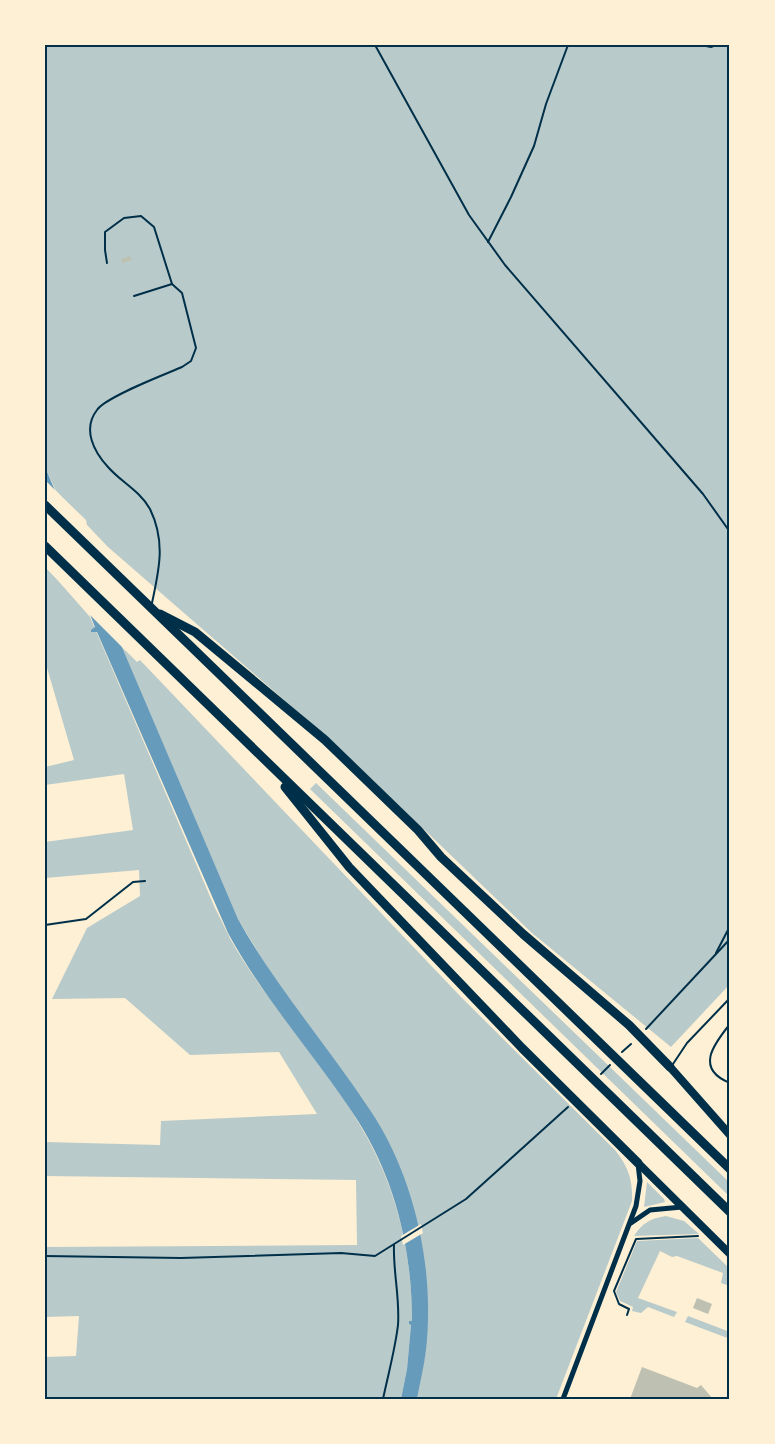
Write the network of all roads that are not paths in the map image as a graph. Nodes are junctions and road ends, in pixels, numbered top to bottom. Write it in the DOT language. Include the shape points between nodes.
graph roads {
  1 [pos="108,263"];
  2 [pos="172,284"];
  3 [pos="134,296"];
  4 [pos="45,505"];
  5 [pos="46,547"];
  6 [pos="151,609"];
  7 [pos="263,759"];
  8 [pos="730,998"];
  9 [pos="730,1024"];
  10 [pos="670,1067"];
  11 [pos="730,1083"];
  12 [pos="730,1135"];
  13 [pos="638,1162"];
  14 [pos="730,1169"];
  15 [pos="682,1207"];
  16 [pos="730,1212"];
  17 [pos="630,1224"];
  18 [pos="730,1254"];
  19 [pos="563,1399"];
  1 -- 2 [label="lane" via="105,232 124,218 141,216 153,227"];
  2 -- 3 [label="lane"];
  2 -- 6 [label="lane" via="182,293 196,348 191,361 97,409 89,431 93,446 108,468 131,486 149,508 156,528 161,558"];
  4 -- 6 [label="highway"];
  5 -- 7 [label="highway"];
  6 -- 10 [label="highway" via="195,632 325,740 441,857 629,1025"];
  6 -- 14 [label="highway"];
  7 -- 13 [label="highway" via="349,867"];
  7 -- 16 [label="highway"];
  8 -- 10 [label="lane" via="687,1042"];
  9 -- 11 [label="lane" via="712,1048 710,1065 721,1080"];
  10 -- 12 [label="main road"];
  13 -- 15 [label="main road"];
  13 -- 17 [label="street" via="640,1181"];
  15 -- 17 [label="street" via="650,1209"];
  15 -- 18 [label="main road"];
  17 -- 19 [label="street"];
}
